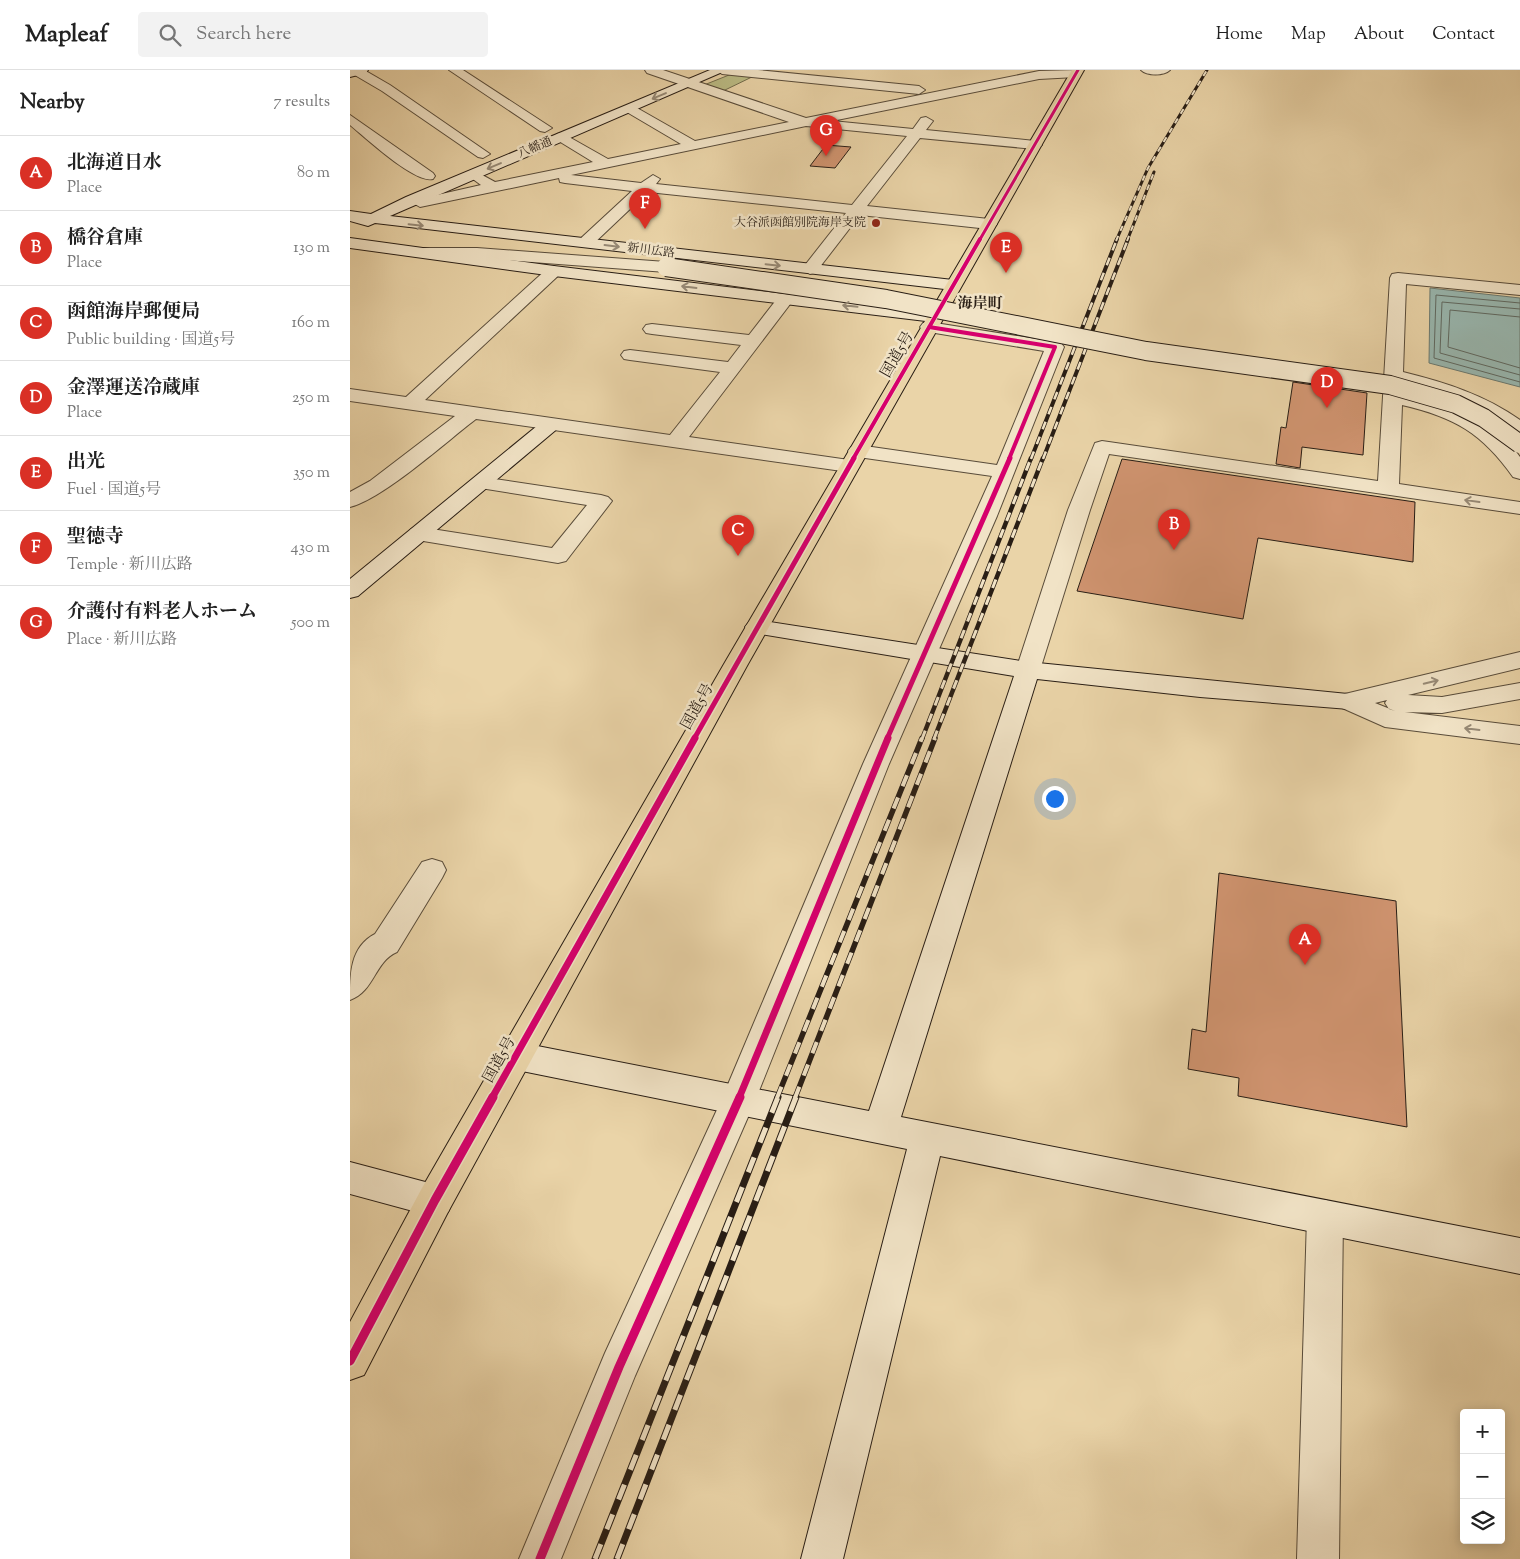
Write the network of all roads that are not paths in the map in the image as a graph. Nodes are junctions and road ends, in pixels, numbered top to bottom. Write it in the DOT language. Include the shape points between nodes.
graph roads {
  1 [pos="479,70"];
  2 [pos="651,70"];
  3 [pos="721,70"];
  4 [pos="876,70"];
  5 [pos="1147,70"];
  6 [pos="1164,70"];
  7 [pos="356,71"];
  8 [pos="1077,71"];
  9 [pos="458,72"];
  10 [pos="776,73"];
  11 [pos="689,76"];
  12 [pos="671,77"];
  13 [pos="959,78"];
  14 [pos="859,84"];
  15 [pos="818,93"];
  16 [pos="947,93"];
  17 [pos="779,102"];
  18 [pos="760,107"];
  19 [pos="630,108"];
  20 [pos="573,117"];
  21 [pos="350,118"];
  22 [pos="803,122"];
  23 [pos="917,133"];
  24 [pos="528,136"];
  25 [pos="562,137"];
  26 [pos="1035,145"];
  27 [pos="690,146"];
  28 [pos="465,161"];
  29 [pos="605,163"];
  30 [pos="473,174"];
  31 [pos="540,176"];
  32 [pos="411,184"];
  33 [pos="493,187"];
  34 [pos="644,188"];
  35 [pos="420,203"];
  36 [pos="353,209"];
  37 [pos="856,210"];
  38 [pos="371,220"];
  39 [pos="989,224"];
  40 [pos="350,228"];
  41 [pos="456,229"];
  42 [pos="350,243"];
  43 [pos="585,243"];
  44 [pos="424,253"];
  45 [pos="666,267"];
  46 [pos="810,269"];
  47 [pos="554,271"];
  48 [pos="953,285"];
  49 [pos="1520,290"];
  50 [pos="786,299"];
  51 [pos="931,322"];
  52 [pos="652,329"];
  53 [pos="752,341"];
  54 [pos="630,355"];
  55 [pos="732,368"];
  56 [pos="1392,375"];
  57 [pos="350,395"];
  58 [pos="1392,397"];
  59 [pos="411,403"];
  60 [pos="472,413"];
  61 [pos="550,425"];
  62 [pos="1520,429"];
  63 [pos="675,442"];
  64 [pos="1520,444"];
  65 [pos="853,459"];
  66 [pos="1004,472"];
  67 [pos="1520,473"];
  68 [pos="481,482"];
  69 [pos="1388,489"];
  70 [pos="350,501"];
  71 [pos="1520,508"];
  72 [pos="419,534"];
  73 [pos="350,591"];
  74 [pos="757,627"];
  75 [pos="924,653"];
  76 [pos="1520,660"];
  77 [pos="1028,670"];
  78 [pos="1520,691"];
  79 [pos="1349,701"];
  80 [pos="1520,735"];
  81 [pos="432,870"];
  82 [pos="350,987"];
  83 [pos="517,1056"];
  84 [pos="738,1101"];
  85 [pos="880,1129"];
  86 [pos="927,1138"];
  87 [pos="350,1178"];
  88 [pos="435,1200"];
  89 [pos="1325,1217"];
  90 [pos="1520,1256"];
  91 [pos="350,1361"];
  92 [pos="540,1559"];
  93 [pos="822,1559"];
  94 [pos="1318,1559"];
  1 -- 9 [label="street"];
  2 -- 12 [label="street"];
  3 -- 10 [label="street"];
  3 -- 11 [label="street, 八幡通"];
  4 -- 14 [label="street"];
  5 -- 6 [label="street"];
  7 -- 28 [label="street" via="487,152"];
  8 -- 16 [label="street"];
  8 -- 26 [label="highway, 国道5号"];
  9 -- 24 [label="street, 八幡通" via="550,126"];
  10 -- 14 [label="street"];
  11 -- 12 [label="street, 八幡通"];
  11 -- 18 [label="street"];
  11 -- 19 [label="street, 八幡通, one-way"];
  12 -- 20 [label="street, 八幡通"];
  13 -- 16 [label="street"];
  14 -- 15 [label="street"];
  14 -- 16 [label="street"];
  16 -- 22 [label="street"];
  16 -- 23 [label="street"];
  17 -- 18 [label="street"];
  18 -- 22 [label="street"];
  19 -- 25 [label="street, 八幡通"];
  19 -- 27 [label="street"];
  21 -- 32 [label="street" via="415,169 433,174"];
  22 -- 23 [label="street"];
  22 -- 27 [label="street"];
  23 -- 26 [label="street"];
  23 -- 37 [label="street"];
  25 -- 29 [label="street"];
  25 -- 30 [label="street, 八幡通, one-way"];
  26 -- 39 [label="highway, 国道5号"];
  27 -- 29 [label="street"];
  27 -- 34 [label="street"];
  29 -- 31 [label="street"];
  30 -- 33 [label="street"];
  30 -- 38 [label="street, 八幡通"];
  31 -- 33 [label="street"];
  31 -- 34 [label="street"];
  33 -- 35 [label="street"];
  34 -- 37 [label="street"];
  34 -- 43 [label="street"];
  36 -- 38 [label="street, 新川広路"];
  37 -- 39 [label="street"];
  37 -- 46 [label="street"];
  38 -- 40 [label="street, 八幡通"];
  38 -- 41 [label="street, 新川広路, one-way"];
  39 -- 48 [label="highway, 国道5号"];
  41 -- 43 [label="street, 新川広路"];
  41 -- 45 [label="street" via="499,240"];
  42 -- 44 [label="street"];
  43 -- 46 [label="street, 新川広路, one-way"];
  44 -- 45 [label="street" via="477,253"];
  44 -- 47 [label="street"];
  45 -- 64 [label="street, bridge" via="877,297 1146,352 1390,385 1456,404 1484,418"];
  46 -- 48 [label="street, 新川広路"];
  50 -- 47 [label="street, one-way"];
  47 -- 59 [label="street"];
  48 -- 51 [label="highway, 国道5号"];
  49 -- 56 [label="street" via="1398,278"];
  51 -- 50 [label="street, one-way"];
  50 -- 53 [label="street"];
  51 -- 65 [label="highway, 国道5号"];
  51 -- 66 [label="street" via="1055,347"];
  52 -- 53 [label="street"];
  53 -- 55 [label="street"];
  54 -- 55 [label="street"];
  55 -- 63 [label="street"];
  56 -- 58 [label="street"];
  56 -- 62 [label="street" via="1461,394 1503,416"];
  57 -- 59 [label="street"];
  58 -- 67 [label="street" via="1454,415 1482,430 1504,449"];
  58 -- 69 [label="street"];
  59 -- 60 [label="street"];
  60 -- 61 [label="street"];
  60 -- 70 [label="street" via="377,486"];
  61 -- 63 [label="street"];
  61 -- 68 [label="street"];
  63 -- 65 [label="street"];
  65 -- 66 [label="street"];
  65 -- 74 [label="highway, 国道5号"];
  66 -- 75 [label="street"];
  68 -- 72 [label="street"];
  68 -- 72 [label="street" via="601,501 558,556"];
  71 -- 69 [label="street, one-way"];
  69 -- 77 [label="street" via="1102,447"];
  72 -- 73 [label="street"];
  74 -- 75 [label="street"];
  74 -- 83 [label="highway, 国道5号"];
  75 -- 77 [label="street"];
  75 -- 84 [label="street"];
  79 -- 76 [label="street, one-way"];
  77 -- 79 [label="street"];
  77 -- 85 [label="street"];
  78 -- 79 [label="street" via="1442,705"];
  80 -- 79 [label="street, one-way" via="1385,718"];
  81 -- 82 [label="street" via="386,943 377,947"];
  83 -- 84 [label="street"];
  83 -- 88 [label="highway, 国道5号"];
  84 -- 85 [label="street"];
  84 -- 92 [label="street" via="619,1368"];
  85 -- 86 [label="street"];
  86 -- 89 [label="street"];
  86 -- 93 [label="street"];
  87 -- 88 [label="street"];
  88 -- 91 [label="highway, 国道5号"];
  89 -- 90 [label="street"];
  89 -- 94 [label="street"];
}
